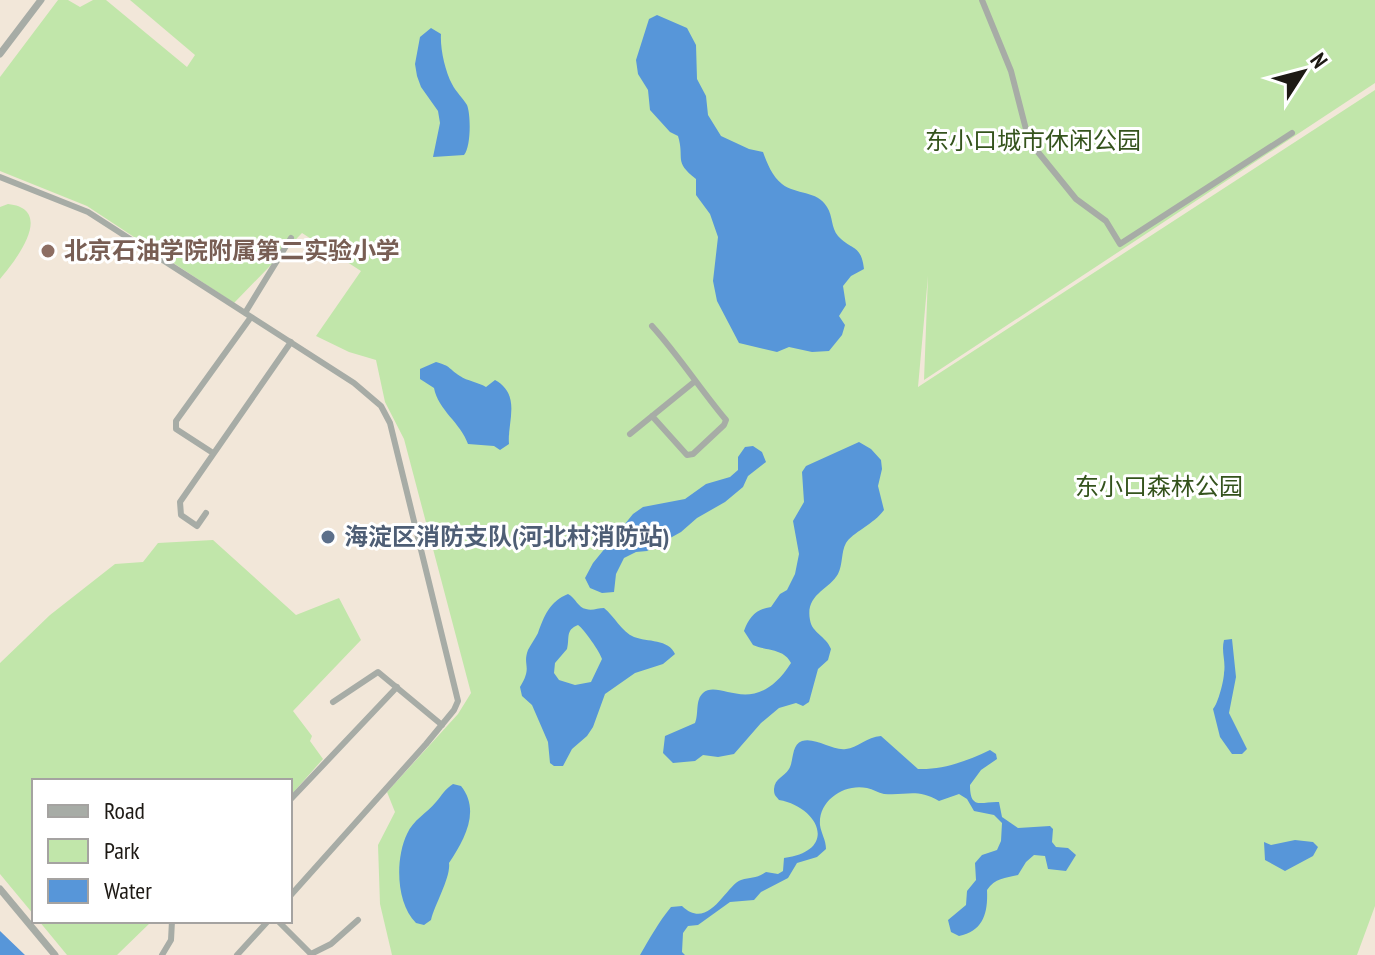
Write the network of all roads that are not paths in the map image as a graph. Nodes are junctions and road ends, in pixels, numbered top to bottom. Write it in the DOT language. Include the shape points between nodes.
graph roads {
  1 [pos="41,0"];
  2 [pos="982,0"];
  3 [pos="0,54"];
  4 [pos="1292,133"];
  5 [pos="0,177"];
  6 [pos="291,238"];
  7 [pos="248,315"];
  8 [pos="652,326"];
  9 [pos="291,342"];
  10 [pos="694,382"];
  11 [pos="652,416"];
  12 [pos="630,434"];
  13 [pos="213,453"];
  14 [pos="206,513"];
  15 [pos="397,687"];
  16 [pos="333,702"];
  17 [pos="442,725"];
  18 [pos="292,798"];
  19 [pos="0,889"];
  20 [pos="292,892"];
  21 [pos="358,920"];
  22 [pos="172,923"];
  23 [pos="266,923"];
  24 [pos="280,923"];
  25 [pos="55,955"];
  26 [pos="162,955"];
  27 [pos="237,955"];
  1 -- 3 [label="street"];
  2 -- 4 [label="street" via="1011,71 1029,141 1076,199 1106,221 1120,244"];
  5 -- 7 [label="street" via="88,212"];
  6 -- 7 [label="street"];
  7 -- 9 [label="street"];
  7 -- 13 [label="street" via="176,421 176,429"];
  8 -- 10 [label="street"];
  9 -- 13 [label="street"];
  9 -- 17 [label="street" via="354,383 381,406 390,423 458,701"];
  10 -- 11 [label="street"];
  10 -- 11 [label="street" via="726,420 693,454 687,455"];
  11 -- 12 [label="street"];
  13 -- 14 [label="street" via="180,502 181,515 197,526"];
  15 -- 16 [label="street" via="378,672"];
  15 -- 17 [label="street"];
  15 -- 18 [label="street"];
  17 -- 20 [label="street"];
  19 -- 25 [label="street"];
  21 -- 24 [label="street" via="311,954"];
  22 -- 26 [label="street" via="171,940"];
  23 -- 27 [label="street"];
}
